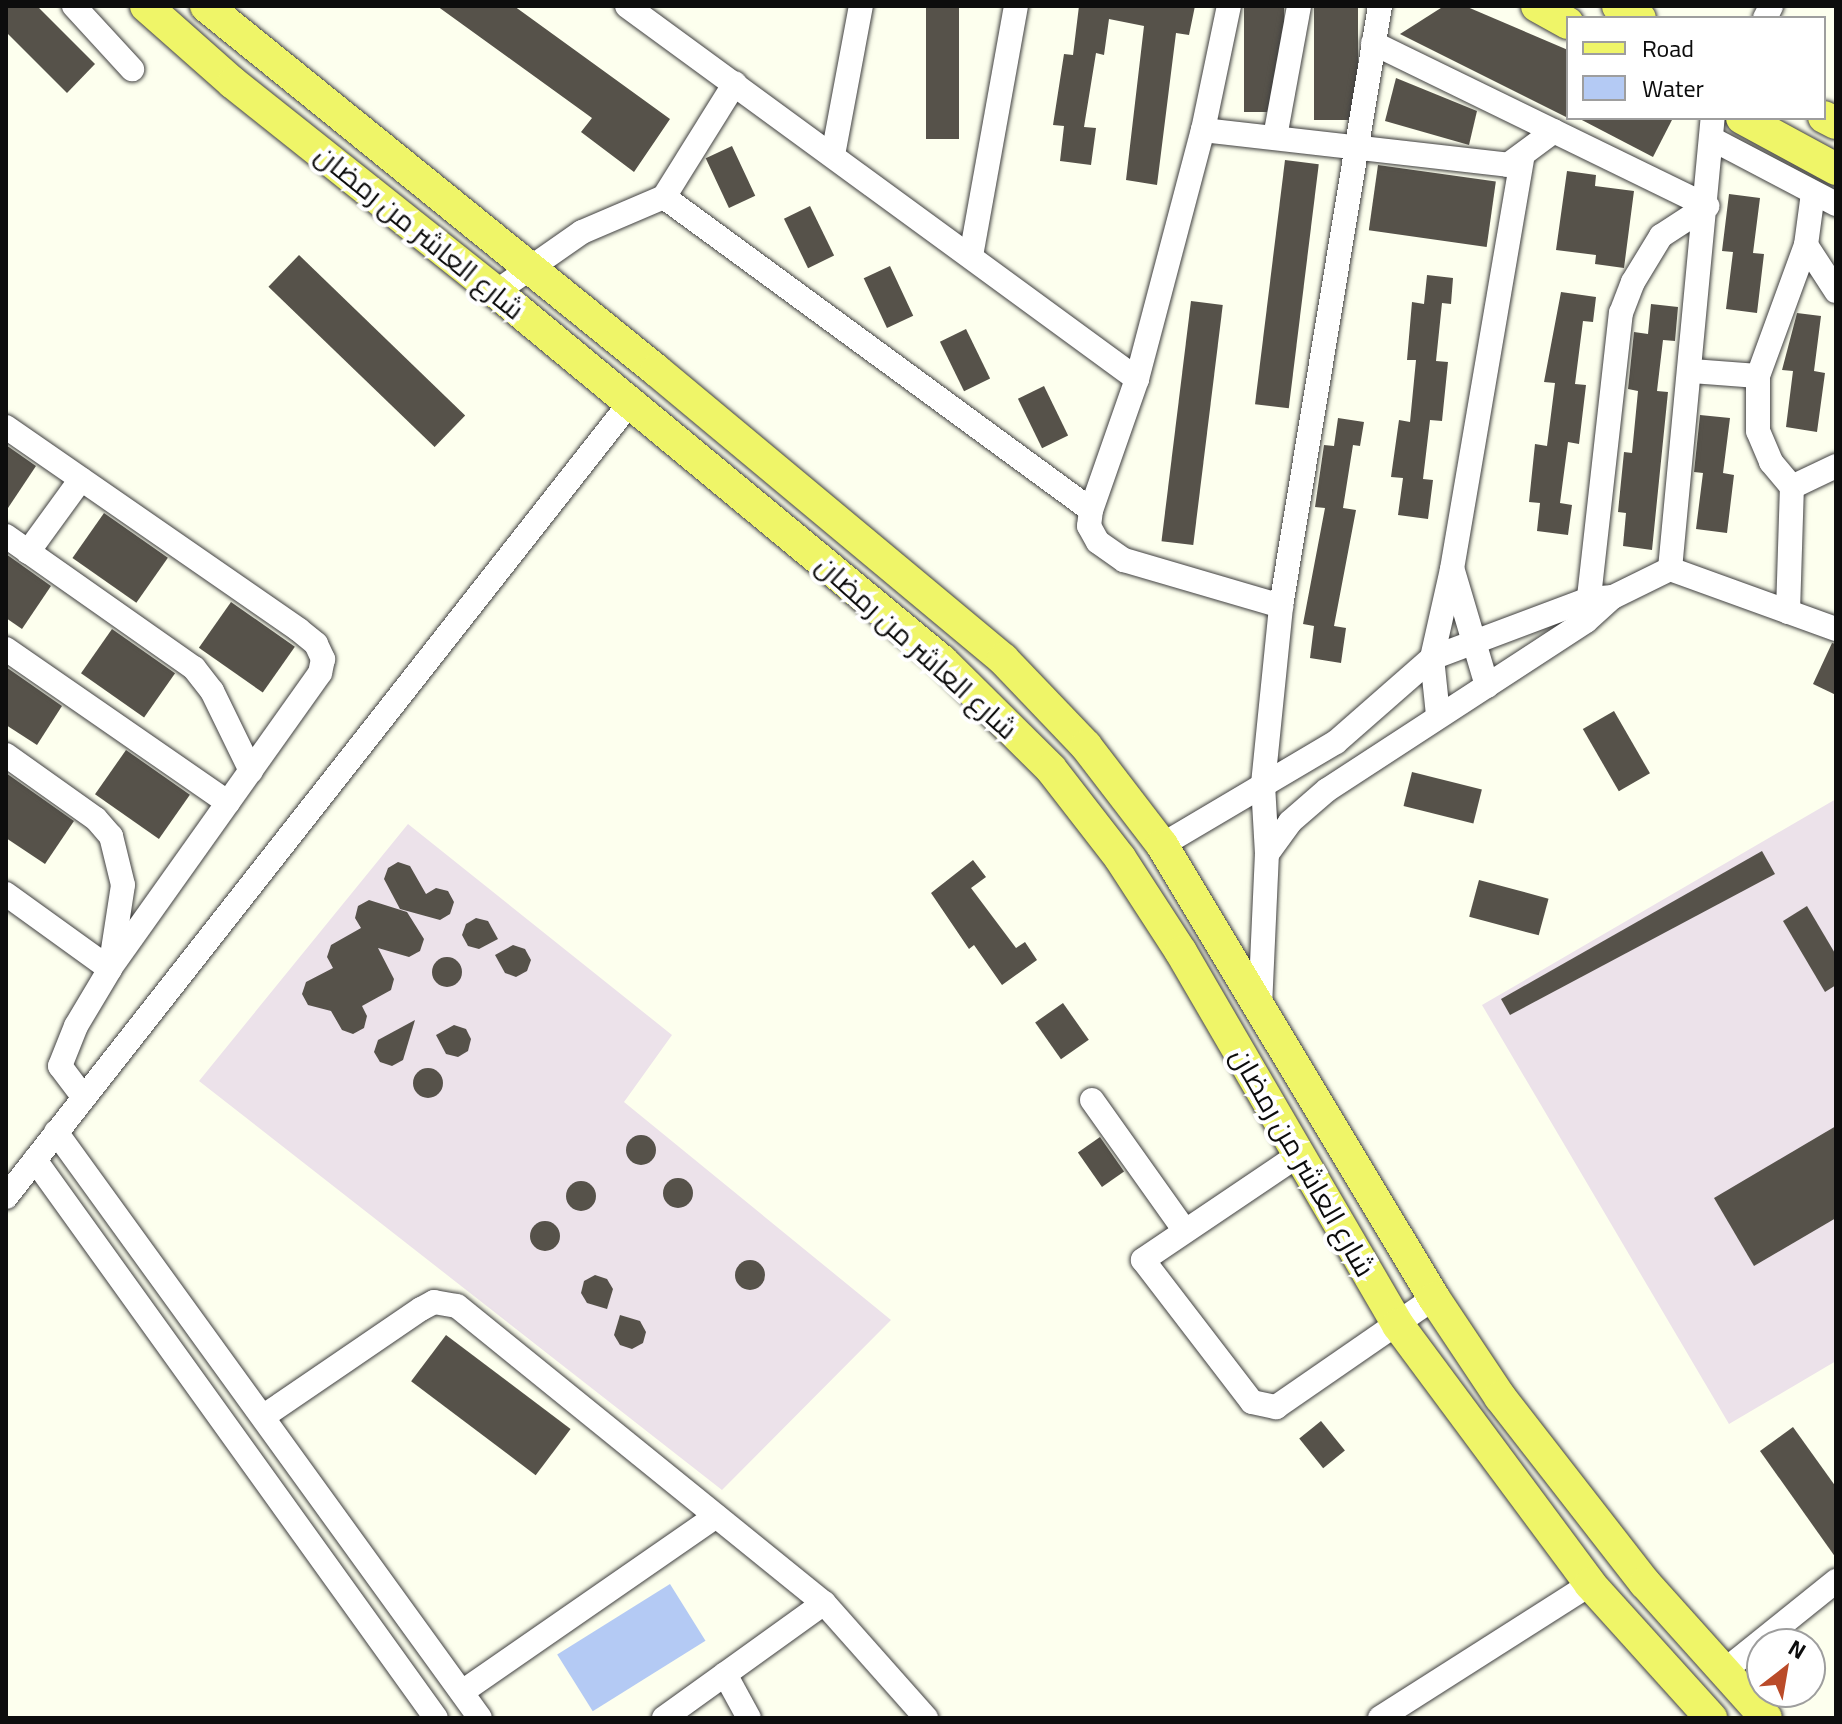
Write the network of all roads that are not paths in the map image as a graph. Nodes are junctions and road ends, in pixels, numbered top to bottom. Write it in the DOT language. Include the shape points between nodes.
graph roads {
  1 [pos="74,6"];
  2 [pos="146,6"];
  3 [pos="206,6"];
  4 [pos="627,6"];
  5 [pos="861,6"];
  6 [pos="1016,6"];
  7 [pos="1229,6"];
  8 [pos="1299,6"];
  9 [pos="1380,6"];
  10 [pos="1537,6"];
  11 [pos="1618,6"];
  12 [pos="1636,16"];
  13 [pos="1566,22"];
  14 [pos="1373,43"];
  15 [pos="132,69"];
  16 [pos="735,83"];
  17 [pos="1746,120"];
  18 [pos="1713,129"];
  19 [pos="1203,130"];
  20 [pos="1554,131"];
  21 [pos="1275,137"];
  22 [pos="1356,144"];
  23 [pos="833,155"];
  24 [pos="1522,159"];
  25 [pos="1836,169"];
  26 [pos="1813,193"];
  27 [pos="664,197"];
  28 [pos="1836,204"];
  29 [pos="1707,206"];
  30 [pos="1806,245"];
  31 [pos="971,256"];
  32 [pos="527,265"];
  33 [pos="1836,291"];
  34 [pos="496,292"];
  35 [pos="1692,371"];
  36 [pos="1758,376"];
  37 [pos="1137,379"];
  38 [pos="630,403"];
  39 [pos="6,427"];
  40 [pos="1836,466"];
  41 [pos="81,479"];
  42 [pos="1792,487"];
  43 [pos="1091,510"];
  44 [pos="6,536"];
  45 [pos="28,552"];
  46 [pos="1452,569"];
  47 [pos="1670,569"];
  48 [pos="1596,605"];
  49 [pos="1281,606"];
  50 [pos="1788,612"];
  51 [pos="1836,629"];
  52 [pos="1473,642"];
  53 [pos="6,649"];
  54 [pos="1432,658"];
  55 [pos="1487,686"];
  56 [pos="1438,715"];
  57 [pos="6,755"];
  58 [pos="251,771"];
  59 [pos="1263,784"];
  60 [pos="228,803"];
  61 [pos="1162,845"];
  62 [pos="1267,854"];
  63 [pos="6,894"];
  64 [pos="110,969"];
  65 [pos="1260,1007"];
  66 [pos="83,1097"];
  67 [pos="1092,1100"];
  68 [pos="56,1132"];
  69 [pos="1297,1156"];
  70 [pos="35,1160"];
  71 [pos="6,1197"];
  72 [pos="1183,1228"];
  73 [pos="1434,1298"];
  74 [pos="1398,1325"];
  75 [pos="264,1416"];
  76 [pos="716,1516"];
  77 [pos="1590,1584"];
  78 [pos="1835,1585"];
  79 [pos="824,1603"];
  80 [pos="1724,1671"];
  81 [pos="725,1674"];
  82 [pos="462,1692"];
  83 [pos="436,1718"];
  84 [pos="480,1718"];
  85 [pos="664,1718"];
  86 [pos="749,1718"];
  87 [pos="926,1718"];
  88 [pos="1380,1718"];
  89 [pos="1711,1718"];
  90 [pos="1766,1718"];
  1 -- 15 [label="street"];
  2 -- 34 [label="main road, شارع العاشر من رمضان" via="233,83"];
  3 -- 32 [label="main road, شارع العاشر من رمضان"];
  4 -- 16 [label="street"];
  5 -- 23 [label="street"];
  6 -- 31 [label="street"];
  7 -- 19 [label="street"];
  8 -- 21 [label="street"];
  9 -- 14 [label="street"];
  10 -- 13 [label="main road"];
  11 -- 12 [label="main road"];
  14 -- 20 [label="street"];
  14 -- 22 [label="street"];
  16 -- 23 [label="street"];
  16 -- 27 [label="street"];
  17 -- 25 [label="main road"];
  18 -- 26 [label="street"];
  18 -- 29 [label="street"];
  19 -- 21 [label="street"];
  19 -- 37 [label="street"];
  20 -- 24 [label="street"];
  20 -- 29 [label="street"];
  21 -- 22 [label="street"];
  22 -- 24 [label="street" via="1488,164"];
  22 -- 49 [label="street"];
  23 -- 31 [label="street"];
  24 -- 46 [label="street"];
  26 -- 28 [label="street"];
  26 -- 30 [label="street"];
  27 -- 32 [label="street" via="582,232"];
  27 -- 43 [label="street"];
  29 -- 35 [label="street"];
  29 -- 48 [label="street" via="1661,236 1621,313"];
  30 -- 33 [label="street"];
  30 -- 36 [label="street"];
  31 -- 37 [label="street"];
  32 -- 34 [label="street"];
  32 -- 61 [label="main road, شارع العاشر من رمضان" via="1003,659 1086,746"];
  34 -- 38 [label="main road, شارع العاشر من رمضان"];
  35 -- 36 [label="street"];
  35 -- 47 [label="street"];
  36 -- 42 [label="street" via="1758,431 1771,462"];
  37 -- 43 [label="street"];
  38 -- 66 [label="street"];
  38 -- 69 [label="main road, شارع العاشر من رمضان" via="942,661 1051,769 1120,858 1181,952"];
  39 -- 41 [label="street"];
  40 -- 42 [label="street"];
  41 -- 45 [label="street"];
  41 -- 58 [label="street" via="316,644 323,659 320,673"];
  42 -- 50 [label="street"];
  43 -- 49 [label="street" via="1092,534 1124,560"];
  44 -- 45 [label="street"];
  45 -- 58 [label="street" via="194,668 212,691"];
  46 -- 52 [label="street"];
  46 -- 54 [label="street"];
  47 -- 48 [label="street"];
  47 -- 50 [label="street"];
  48 -- 52 [label="street"];
  48 -- 55 [label="street"];
  49 -- 59 [label="street"];
  50 -- 51 [label="street"];
  52 -- 54 [label="street"];
  52 -- 55 [label="street"];
  53 -- 60 [label="street"];
  54 -- 56 [label="street"];
  54 -- 59 [label="street" via="1336,742"];
  55 -- 56 [label="street"];
  56 -- 62 [label="street" via="1306,805"];
  57 -- 64 [label="street" via="96,819 111,836 123,885"];
  58 -- 60 [label="street"];
  59 -- 61 [label="street"];
  59 -- 62 [label="street"];
  60 -- 64 [label="street"];
  61 -- 65 [label="main road, شارع العاشر من رمضان"];
  62 -- 65 [label="street"];
  63 -- 64 [label="street"];
  64 -- 66 [label="street" via="63,1053 63,1075"];
  65 -- 73 [label="main road, شارع العاشر من رمضان"];
  66 -- 68 [label="street"];
  67 -- 72 [label="street"];
  68 -- 70 [label="street"];
  68 -- 75 [label="street"];
  69 -- 72 [label="street"];
  69 -- 74 [label="main road, شارع العاشر من رمضان"];
  70 -- 71 [label="street"];
  70 -- 83 [label="street"];
  72 -- 74 [label="street" via="1147,1256 1144,1265 1258,1406 1276,1407"];
  73 -- 74 [label="street"];
  73 -- 80 [label="main road, شارع العاشر من رمضان" via="1570,1491"];
  74 -- 77 [label="main road, شارع العاشر من رمضان"];
  75 -- 76 [label="street" via="421,1309 444,1302 468,1311"];
  75 -- 82 [label="street"];
  76 -- 79 [label="street"];
  76 -- 82 [label="street"];
  77 -- 88 [label="street"];
  77 -- 89 [label="main road, شارع العاشر من رمضان"];
  78 -- 80 [label="street"];
  79 -- 81 [label="street"];
  79 -- 87 [label="street"];
  80 -- 90 [label="main road, شارع العاشر من رمضان"];
  81 -- 85 [label="street"];
  81 -- 86 [label="street"];
  82 -- 84 [label="street"];
}
